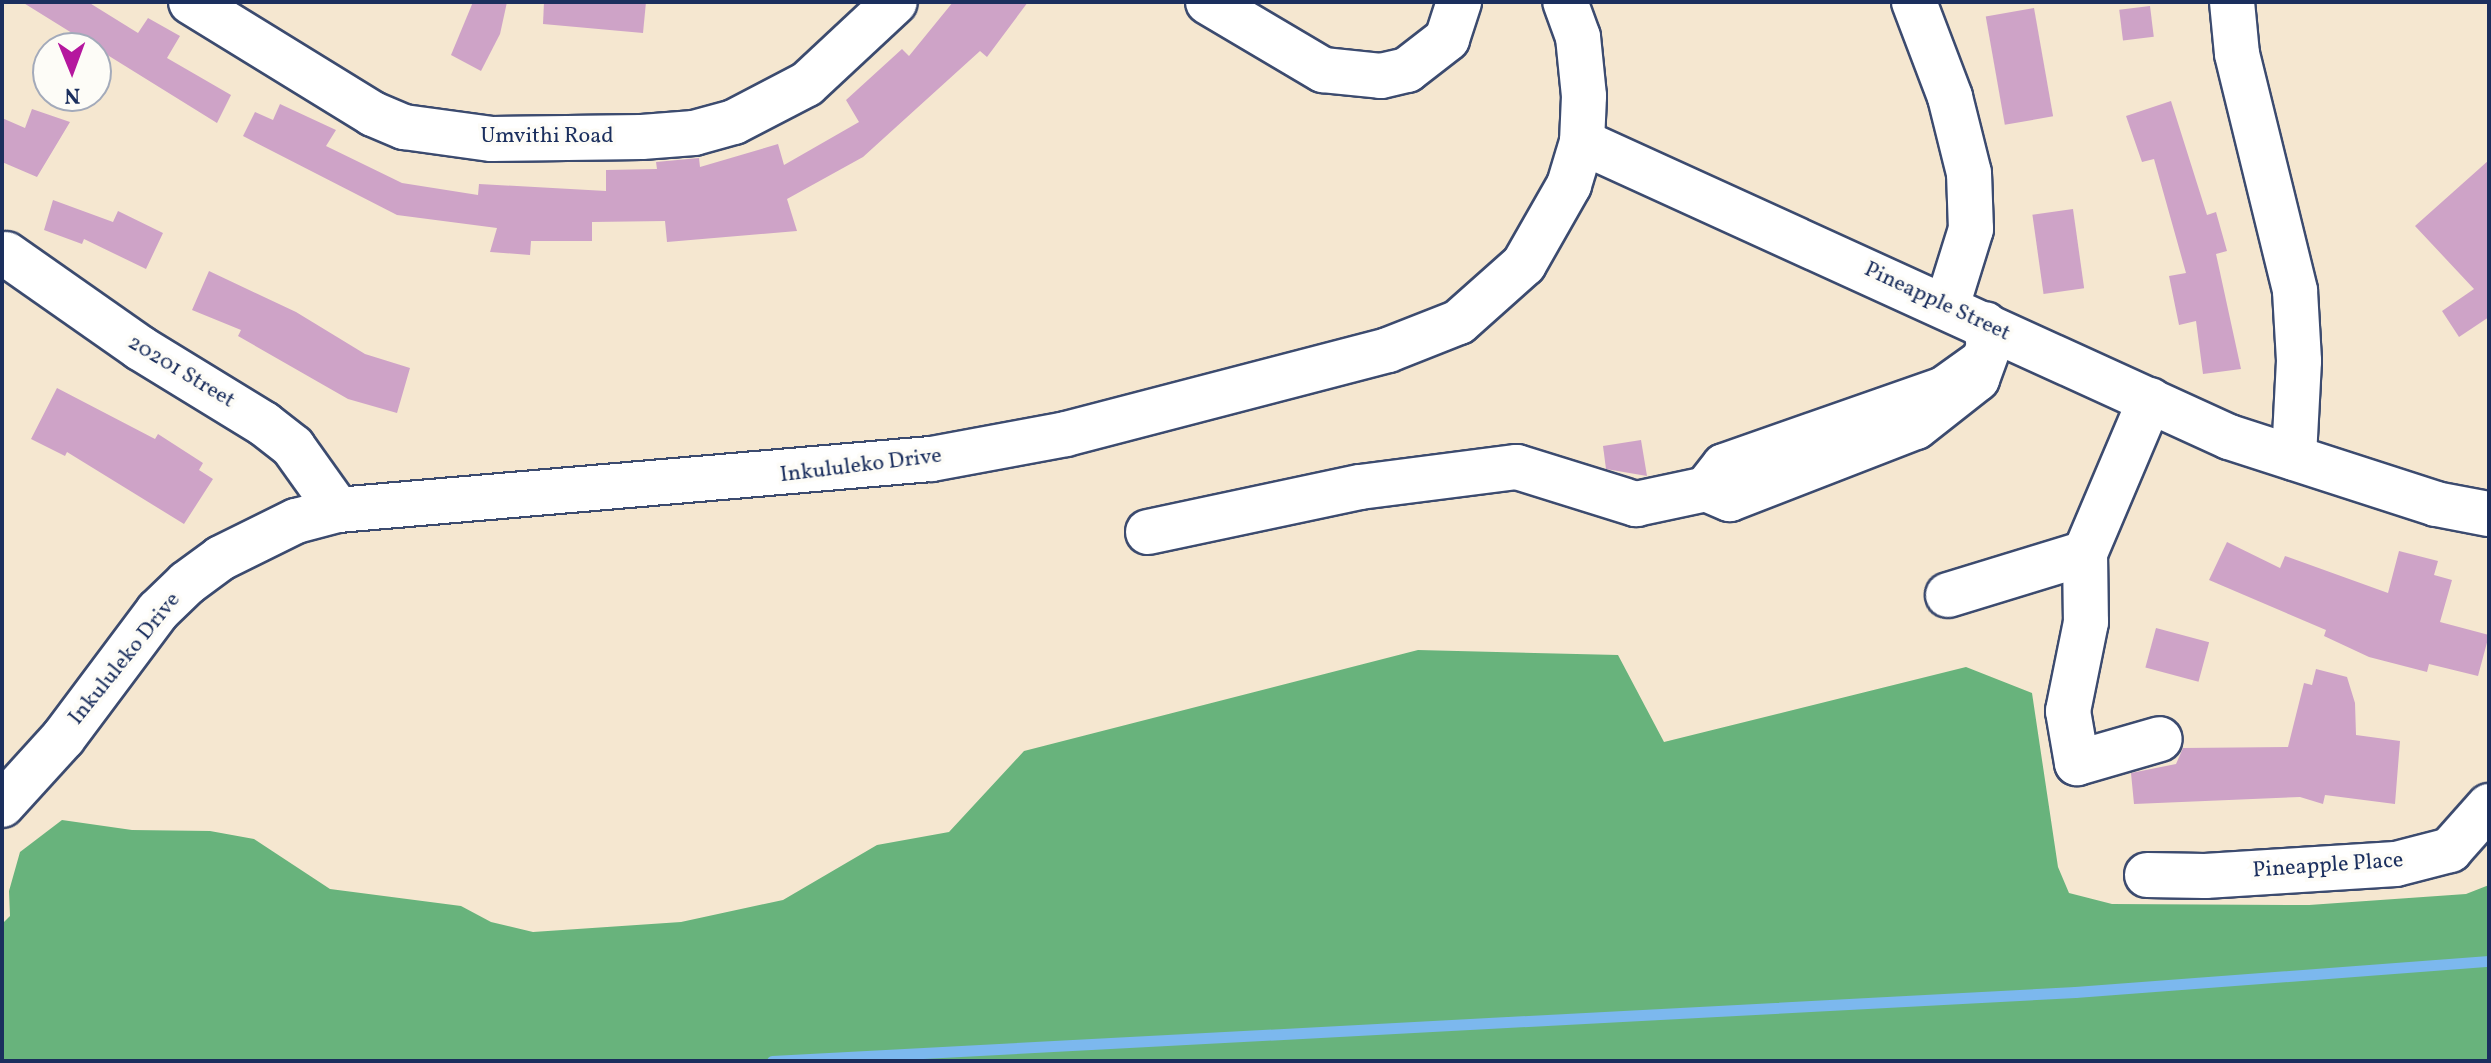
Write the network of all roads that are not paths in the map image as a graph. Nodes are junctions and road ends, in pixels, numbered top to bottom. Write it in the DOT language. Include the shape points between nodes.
graph roads {
  1 [pos="191,2"];
  2 [pos="895,2"];
  3 [pos="1208,2"];
  4 [pos="1459,2"];
  5 [pos="1565,2"];
  6 [pos="1914,2"];
  7 [pos="2232,2"];
  8 [pos="1582,142"];
  9 [pos="6,254"];
  10 [pos="1970,331"];
  11 [pos="2150,400"];
  12 [pos="2294,458"];
  13 [pos="338,510"];
  14 [pos="2489,514"];
  15 [pos="1148,532"];
  16 [pos="2085,553"];
  17 [pos="1948,595"];
  18 [pos="2160,739"];
  19 [pos="2,805"];
  20 [pos="2489,806"];
  21 [pos="2147,875"];
  1 -- 2 [label="street, Umvithi Road" via="373,114 404,127 492,139 642,137 694,133 734,122 807,84"];
  3 -- 4 [label="street" via="1323,70 1381,76 1407,70 1447,39"];
  5 -- 8 [label="street, Inkululeko Drive" via="1582,64"];
  6 -- 10 [label="street" via="1950,97 1969,173"];
  7 -- 12 [label="street" via="2237,54 2295,291 2299,361"];
  8 -- 10 [label="street, Pineapple Street"];
  8 -- 13 [label="street, Inkululeko Drive" via="1549,228 1524,264 1459,322 1388,350 1066,434 931,459"];
  9 -- 13 [label="street, 20201 Street" via="140,348 264,424 293,447"];
  10 -- 11 [label="street, Pineapple Street"];
  10 -- 15 [label="street" via="1977,379 1916,427 1730,499 1706,489 1636,504 1517,467 1360,487"];
  11 -- 12 [label="street, Pineapple Street" via="2229,437"];
  11 -- 16 [label="street"];
  12 -- 14 [label="street, Pineapple Street" via="2436,504"];
  13 -- 19 [label="street, Inkululeko Drive" via="296,521 221,558 187,583 158,611 63,738"];
  16 -- 17 [label="street"];
  16 -- 18 [label="street" via="2086,622 2068,711 2077,763"];
  20 -- 21 [label="street, Pineapple Place" via="2450,850 2396,864"];
}
